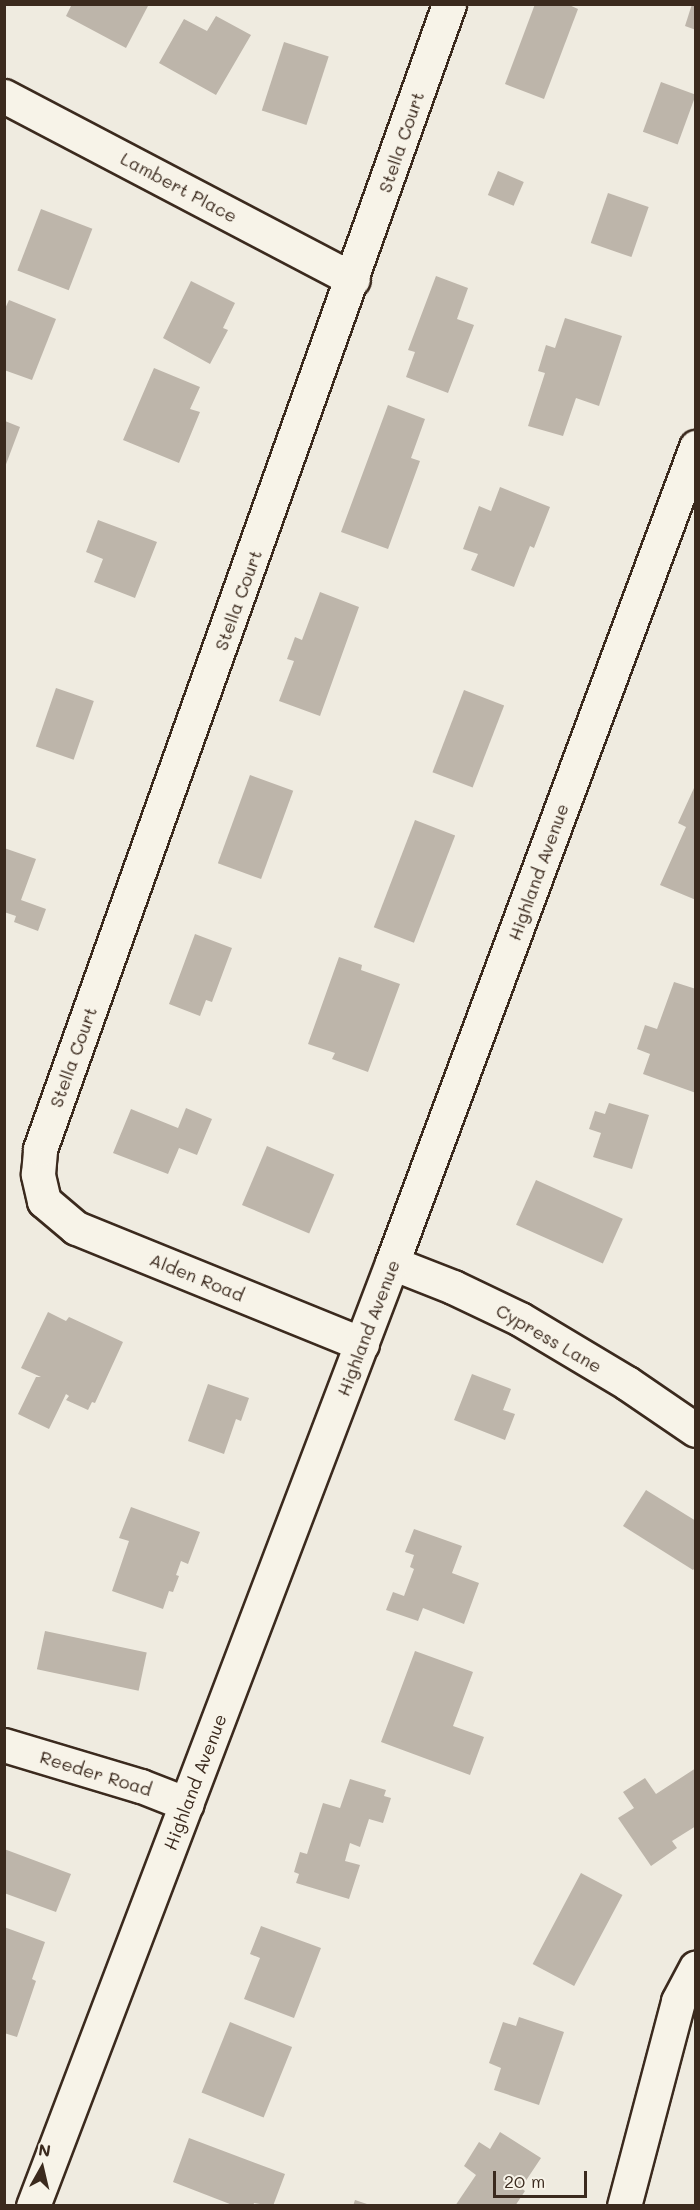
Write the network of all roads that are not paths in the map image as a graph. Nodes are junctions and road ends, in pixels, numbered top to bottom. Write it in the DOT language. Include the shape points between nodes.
graph roads {
  1 [pos="449,4"];
  2 [pos="5,97"];
  3 [pos="353,279"];
  4 [pos="696,447"];
  5 [pos="43,1196"];
  6 [pos="392,1263"];
  7 [pos="362,1344"];
  8 [pos="696,1430"];
  9 [pos="4,1745"];
  10 [pos="187,1804"];
  11 [pos="696,1967"];
  12 [pos="33,2205"];
  13 [pos="624,2205"];
  1 -- 3 [label="street, Stella Court"];
  2 -- 3 [label="street, Lambert Place"];
  3 -- 5 [label="street, Stella Court" via="40,1149 38,1174"];
  4 -- 6 [label="street, Highland Avenue"];
  5 -- 7 [label="street, Alden Road" via="76,1228"];
  6 -- 7 [label="street, Highland Avenue"];
  6 -- 8 [label="street, Cypress Lane" via="520,1319"];
  7 -- 10 [label="street, Highland Avenue"];
  9 -- 10 [label="street, Reeder Road" via="141,1786"];
  10 -- 12 [label="street, Highland Avenue"];
  11 -- 13 [label="street" via="678,2001"];
}
